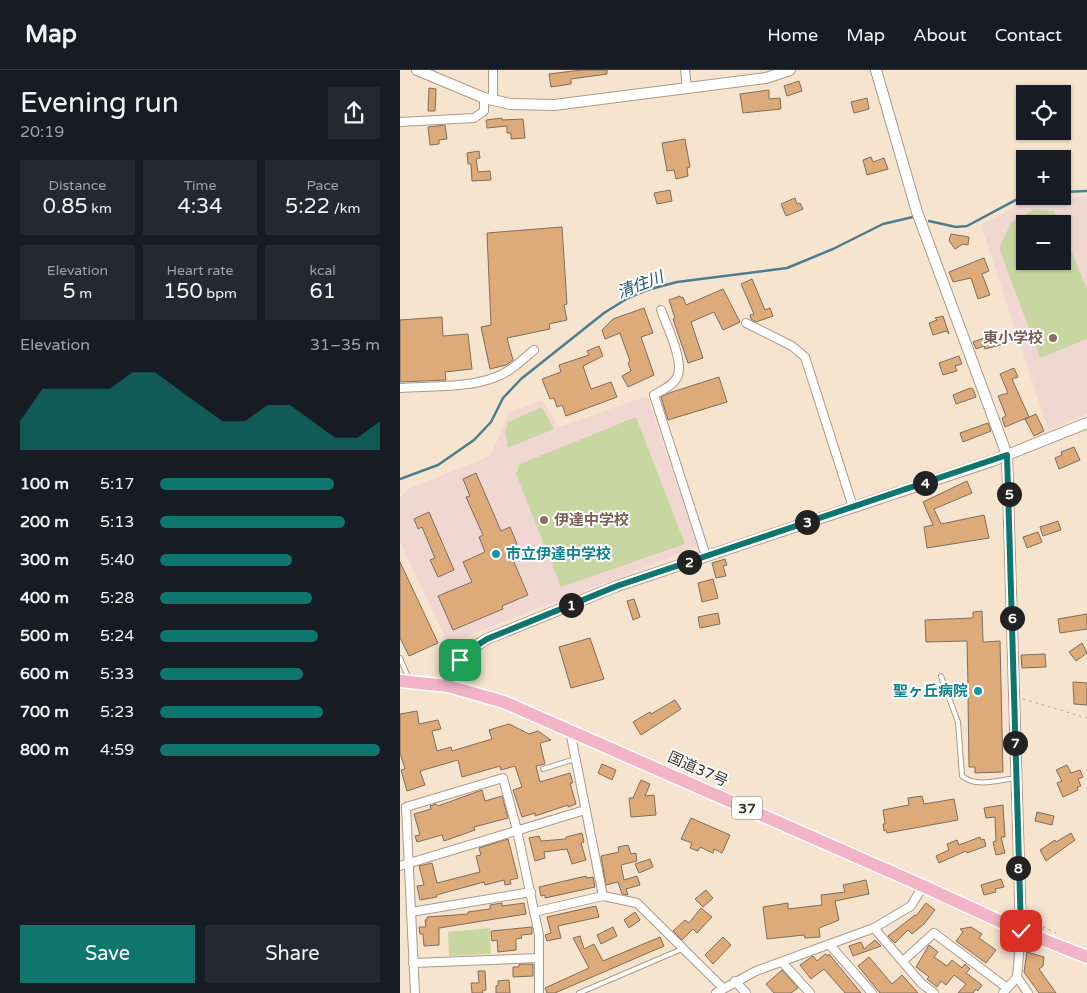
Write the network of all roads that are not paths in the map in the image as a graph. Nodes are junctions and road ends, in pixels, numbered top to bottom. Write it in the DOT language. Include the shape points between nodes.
graph roads {
  1 [pos="417,70"];
  2 [pos="493,70"];
  3 [pos="685,70"];
  4 [pos="790,70"];
  5 [pos="876,70"];
  6 [pos="687,88"];
  7 [pos="489,99"];
  8 [pos="400,122"];
  9 [pos="661,310"];
  10 [pos="746,323"];
  11 [pos="534,350"];
  12 [pos="400,388"];
  13 [pos="1087,423"];
  14 [pos="1007,455"];
  15 [pos="853,507"];
  16 [pos="706,556"];
  17 [pos="400,658"];
  18 [pos="941,676"];
  19 [pos="405,682"];
  20 [pos="448,686"];
  21 [pos="570,731"];
  22 [pos="576,759"];
  23 [pos="543,769"];
  24 [pos="1016,778"];
  25 [pos="585,810"];
  26 [pos="517,830"];
  27 [pos="404,864"];
  28 [pos="923,886"];
  29 [pos="531,892"];
  30 [pos="604,896"];
  31 [pos="411,912"];
  32 [pos="534,912"];
  33 [pos="874,928"];
  34 [pos="1021,931"];
  35 [pos="830,944"];
  36 [pos="684,948"];
  37 [pos="1087,957"];
  38 [pos="539,958"];
  39 [pos="903,960"];
  40 [pos="782,962"];
  41 [pos="413,963"];
  42 [pos="1017,977"];
  43 [pos="735,981"];
  44 [pos="720,990"];
  45 [pos="1005,991"];
  46 [pos="414,993"];
  47 [pos="539,993"];
  48 [pos="579,993"];
  49 [pos="746,993"];
  50 [pos="810,993"];
  51 [pos="872,993"];
  52 [pos="934,993"];
  53 [pos="1028,993"];
  1 -- 7 [label="street"];
  2 -- 7 [label="street"];
  3 -- 6 [label="street"];
  4 -- 6 [label="street" via="766,78"];
  5 -- 14 [label="street" via="917,212"];
  6 -- 7 [label="street" via="554,105 511,104"];
  7 -- 8 [label="street" via="484,111 474,118"];
  9 -- 16 [label="street" via="679,361 678,376 672,384 654,395"];
  10 -- 15 [label="street" via="792,346 804,358"];
  11 -- 12 [label="street" via="496,377 475,383"];
  13 -- 14 [label="street"];
  14 -- 15 [label="street"];
  14 -- 24 [label="street"];
  15 -- 16 [label="street"];
  16 -- 20 [label="street" via="608,590 487,639 460,660 451,672"];
  17 -- 19 [label="lane"];
  18 -- 24 [label="lane" via="958,722 962,776 979,783"];
  19 -- 20 [label="highway, 国道37号 / 37"];
  20 -- 21 [label="highway, 国道37号 / 37" via="504,702"];
  21 -- 22 [label="street"];
  21 -- 28 [label="highway, 国道37号 / 37"];
  22 -- 23 [label="lane"];
  22 -- 25 [label="street"];
  24 -- 34 [label="street"];
  25 -- 26 [label="street"];
  25 -- 30 [label="street"];
  26 -- 27 [label="street"];
  26 -- 27 [label="street" via="503,778 406,807"];
  26 -- 29 [label="street"];
  27 -- 31 [label="street"];
  28 -- 33 [label="street" via="911,906"];
  28 -- 34 [label="highway, 国道37号 / 37"];
  29 -- 31 [label="street"];
  29 -- 32 [label="street"];
  30 -- 32 [label="street"];
  30 -- 36 [label="street" via="637,903"];
  31 -- 41 [label="street"];
  32 -- 38 [label="street"];
  33 -- 35 [label="street"];
  33 -- 39 [label="street"];
  34 -- 37 [label="highway, 国道37号 / 37"];
  34 -- 42 [label="street"];
  35 -- 40 [label="street"];
  35 -- 51 [label="street"];
  36 -- 44 [label="street"];
  36 -- 48 [label="lane"];
  38 -- 41 [label="street"];
  38 -- 47 [label="street"];
  39 -- 45 [label="street" via="934,932"];
  39 -- 52 [label="street" via="921,983"];
  40 -- 43 [label="street"];
  40 -- 50 [label="street"];
  41 -- 46 [label="street"];
  42 -- 45 [label="street"];
  42 -- 53 [label="street"];
  43 -- 44 [label="street"];
  43 -- 49 [label="street"];
}
